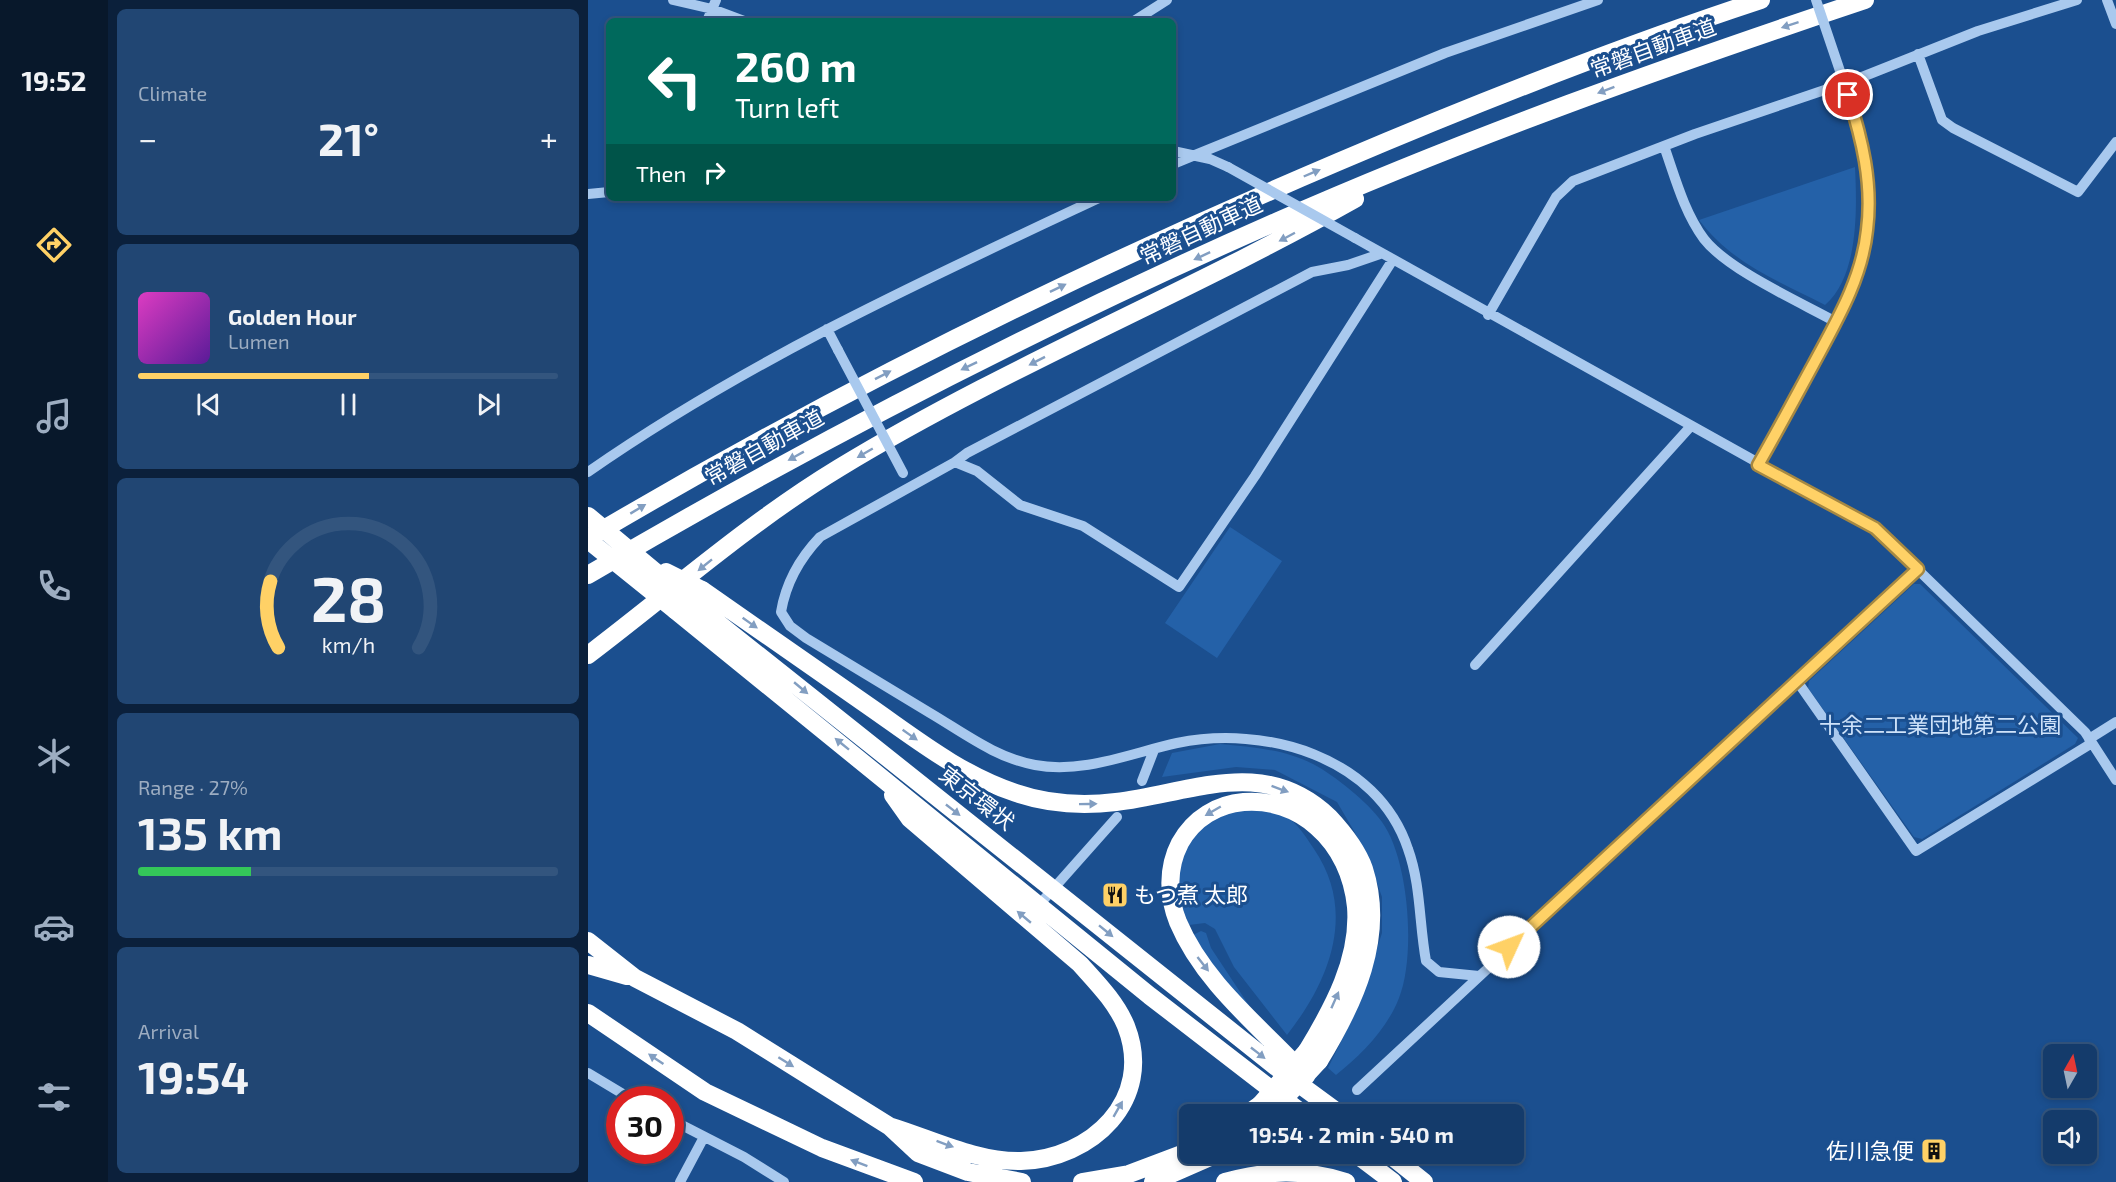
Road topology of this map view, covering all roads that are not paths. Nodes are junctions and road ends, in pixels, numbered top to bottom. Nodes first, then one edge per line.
1 (674, 0) edge
2 (1167, 0) edge
3 (1598, 0) edge
4 (1761, 0) edge
5 (1816, 0) edge
6 (1865, 0) edge
7 (2077, 0) edge
8 (2107, 0) edge
9 (714, 4) edge
10 (708, 18) edge
11 (739, 18) edge
12 (1139, 18) edge
13 (2116, 24) edge
14 (1918, 54) junction
15 (1844, 83) junction
16 (2116, 142) edge
17 (1665, 146) junction
18 (1176, 152) edge
19 (1192, 155) junction
20 (1429, 157) junction
21 (1176, 163) edge
22 (606, 192) edge
23 (588, 194) edge
24 (1093, 201) edge
25 (1380, 254) junction
26 (1392, 261) junction
27 (1488, 315) junction
28 (1836, 322) junction
29 (827, 329) junction
30 (1691, 426) junction
31 (955, 462) junction
32 (1758, 465) junction
33 (588, 472) edge
34 (910, 485) junction
35 (588, 516) edge
36 (588, 539) edge
37 (1918, 569) junction
38 (588, 575) edge
39 (689, 600) junction
40 (588, 656) edge
41 (1475, 665) dead end
42 (1797, 681) junction
43 (2116, 722) edge
44 (2091, 741) junction
45 (1154, 750) junction
46 (876, 772) junction
47 (2116, 780) edge
48 (1142, 781) dead end
49 (1117, 817) dead end
50 (1053, 888) junction
51 (1038, 906) junction
52 (588, 941) edge
53 (588, 965) edge
54 (1479, 976) junction
55 (635, 978) junction
56 (588, 1013) edge
57 (1313, 1056) junction
58 (588, 1073) edge
59 (610, 1086) edge
60 (1357, 1090) dead end
61 (1269, 1104) edge
62 (1290, 1104) edge
63 (1327, 1104) edge
64 (1332, 1104) edge
65 (684, 1126) edge
66 (889, 1126) junction
67 (704, 1137) junction
68 (1179, 1155) edge
69 (1194, 1164) edge
70 (1369, 1164) edge
71 (1402, 1164) edge
72 (680, 1182) edge
73 (784, 1182) edge
74 (914, 1182) edge
75 (1022, 1182) edge
76 (1082, 1182) edge
77 (1153, 1182) edge
78 (1225, 1182) edge
79 (1346, 1182) edge
80 (1393, 1182) edge
81 (1424, 1182) edge

1 - 9 street
2 - 12 street
3 - 19 street
36 -> 4 highway, 常磐自動車道
5 - 15 street, bridge
6 -> 20 highway, 常磐自動車道
7 - 14 street
8 - 13 street
9 - 10 street
9 - 11 street
14 - 15 street
14 - 16 street
15 - 17 street
15 - 28 street
17 - 27 street
17 - 28 street
18 - 19 street
19 - 21 street
19 - 25 street, bridge
20 -> 38 highway, 常磐自動車道
20 -> 40 highway
22 - 23 street
24 - 29 street
25 - 26 street
25 - 31 street
26 - 27 street
26 - 31 street
27 - 30 street
28 - 32 street
29 - 33 street
29 - 34 street, bridge
30 - 32 street
30 - 41 street
31 - 34 street
32 - 37 street
34 - 45 street
35 - 39 highway, 東京環状, bridge
36 - 39 highway, 東京環状, bridge
37 - 42 street
37 - 44 street
46 -> 39 highway, 東京環状
39 -> 50 highway, 東京環状
39 -> 57 highway
42 - 44 street
42 - 54 street
43 - 44 street
44 - 47 street
45 - 48 street
45 - 54 street
46 - 51 highway, 東京環状
66 -> 46 highway
49 - 50 street
50 - 51 street
50 -> 63 highway, 東京環状
51 - 62 highway, 東京環状
52 - 55 highway
53 - 55 highway
54 - 60 street
55 -> 66 highway
74 -> 56 highway
57 - 61 highway, bridge
57 -> 64 highway
58 - 59 street
65 - 67 street
66 - 75 highway
67 - 72 street
67 - 73 street
68 - 76 highway
69 - 77 highway
70 - 80 highway
71 - 81 highway
78 - 79 highway

